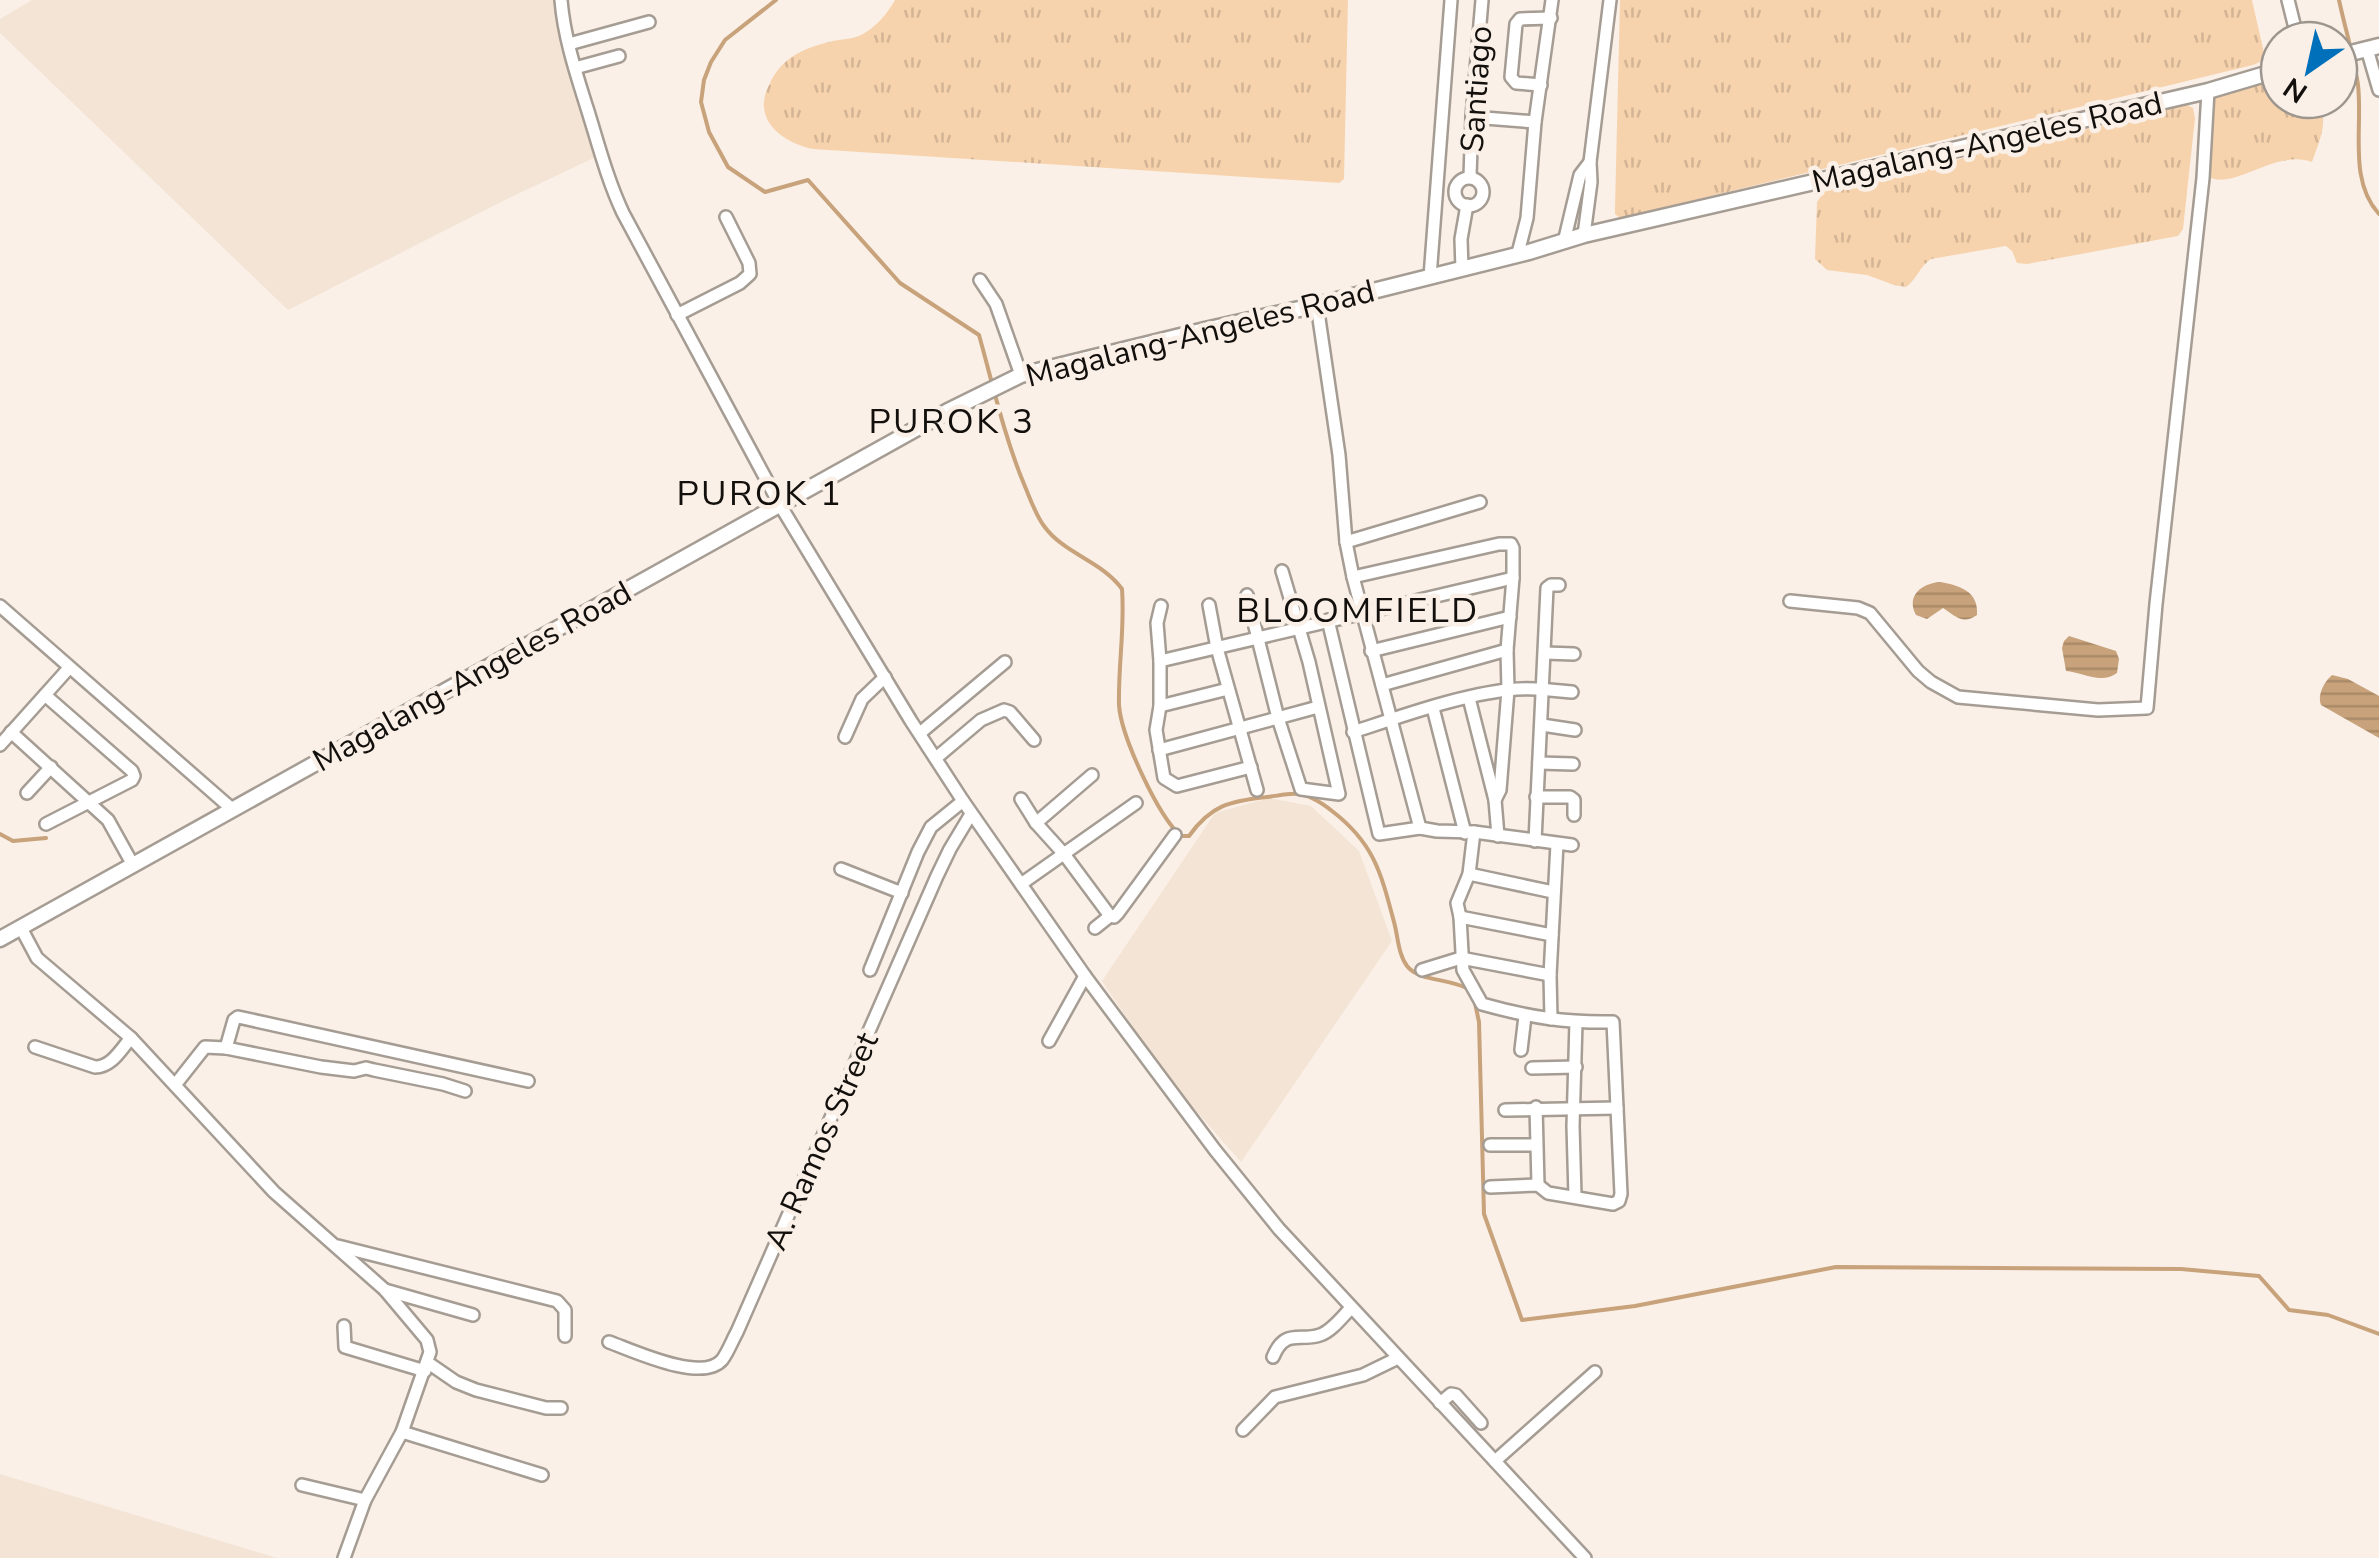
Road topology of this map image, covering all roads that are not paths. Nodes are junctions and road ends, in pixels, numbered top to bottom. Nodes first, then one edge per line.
1 (561, 0) edge
2 (1451, 0) edge
3 (1482, 0) edge
4 (1552, 0) edge
5 (1610, 0) edge
6 (1551, 18) junction
7 (649, 22) dead end
8 (568, 44) junction
9 (2369, 49) edge
10 (620, 56) dead end
11 (575, 68) junction
12 (2259, 76) edge
13 (1541, 85) junction
14 (2379, 90) edge
15 (2208, 91) junction
16 (1472, 117) junction
17 (1535, 122) junction
18 (1590, 162) junction
19 (1470, 178) junction
20 (1467, 206) junction
21 (1572, 211) junction
22 (1586, 212) junction
23 (726, 217) dead end
24 (1584, 235) junction
25 (1564, 242) junction
26 (1518, 253) junction
27 (1462, 268) junction
28 (1430, 277) junction
29 (980, 280) dead end
30 (1317, 305) junction
31 (677, 315) junction
32 (1021, 375) junction
33 (1480, 502) dead end
34 (780, 505) junction
35 (1346, 542) junction
36 (1282, 571) dead end
37 (1352, 578) junction
38 (1513, 578) junction
39 (1559, 584) dead end
40 (1248, 595) dead end
41 (1790, 601) dead end
42 (1209, 604) dead end
43 (0, 606) edge
44 (1160, 606) dead end
45 (1363, 614) junction
46 (1510, 617) junction
47 (1547, 619) junction
48 (1328, 620) junction
49 (1564, 621) dead end
50 (1298, 627) junction
51 (1258, 637) junction
52 (1218, 648) junction
53 (1507, 650) junction
54 (1372, 651) junction
55 (1544, 654) junction
56 (1574, 654) dead end
57 (1160, 661) junction
58 (1005, 662) dead end
59 (69, 668) junction
60 (885, 676) junction
61 (1382, 684) junction
62 (1228, 689) junction
63 (1544, 689) junction
64 (1508, 690) junction
65 (1572, 692) dead end
66 (45, 695) junction
67 (1469, 698) junction
68 (1160, 706) junction
69 (1318, 707) junction
70 (1433, 708) junction
71 (1278, 718) junction
72 (1390, 720) junction
73 (1542, 725) junction
74 (1240, 728) junction
75 (1575, 730) dead end
76 (12, 732) junction
77 (1353, 732) junction
78 (920, 733) junction
79 (845, 736) dead end
80 (1034, 740) dead end
81 (0, 744) edge
82 (1159, 750) junction
83 (936, 758) junction
84 (1538, 764) junction
85 (1573, 764) dead end
86 (51, 766) junction
87 (1251, 768) junction
88 (1092, 776) dead end
89 (1258, 790) dead end
90 (27, 794) dead end
91 (1536, 797) junction
92 (1021, 798) dead end
93 (1495, 800) junction
94 (963, 801) junction
95 (91, 803) junction
96 (1136, 803) dead end
97 (232, 809) junction
98 (971, 814) junction
99 (1574, 815) dead end
100 (1036, 823) junction
101 (46, 824) dead end
102 (1420, 828) junction
103 (1469, 832) junction
104 (1174, 835) dead end
105 (1498, 836) junction
106 (1535, 842) junction
107 (1557, 844) junction
108 (1572, 845) dead end
109 (1064, 854) junction
110 (133, 865) junction
111 (841, 868) dead end
112 (1469, 874) junction
113 (1021, 884) junction
114 (1553, 892) junction
115 (902, 893) junction
116 (1110, 916) junction
117 (1460, 917) junction
118 (21, 928) junction
119 (1095, 928) dead end
120 (1552, 935) junction
121 (0, 939) edge
122 (1461, 958) junction
123 (870, 970) dead end
124 (1422, 970) dead end
125 (1550, 975) junction
126 (1085, 976) junction
127 (1525, 1016) junction
128 (1551, 1019) junction
129 (1576, 1022) junction
130 (131, 1038) junction
131 (1049, 1041) dead end
132 (35, 1047) dead end
133 (226, 1048) junction
134 (1521, 1050) dead end
135 (1576, 1067) junction
136 (1532, 1068) dead end
137 (528, 1081) dead end
138 (175, 1085) junction
139 (465, 1091) dead end
140 (1536, 1108) junction
141 (1574, 1108) junction
142 (1617, 1108) junction
143 (1505, 1110) dead end
144 (1490, 1145) dead end
145 (1536, 1145) junction
146 (1538, 1185) junction
147 (1490, 1186) dead end
148 (1575, 1196) junction
149 (334, 1245) junction
150 (386, 1290) junction
151 (1351, 1308) junction
152 (472, 1314) dead end
153 (344, 1326) dead end
154 (565, 1336) dead end
155 (609, 1342) dead end
156 (1274, 1357) dead end
157 (1398, 1358) junction
158 (426, 1366) junction
159 (1595, 1372) dead end
160 (1440, 1403) junction
161 (562, 1408) dead end
162 (1482, 1423) dead end
163 (1243, 1430) dead end
164 (402, 1432) junction
165 (1494, 1461) junction
166 (542, 1475) dead end
167 (302, 1485) dead end
168 (365, 1500) junction
169 (344, 1558) edge
170 (1585, 1558) edge

1 - 8 street
2 - 28 street
3 - 16 street, Santiago
4 - 6 street
5 - 18 street
6 - 13 street
6 - 13 street
7 - 8 street
8 - 11 street
9 - 14 street
10 - 11 street
11 - 31 street
12 - 15 main road, Magalang-Angeles Road
13 - 17 street
15 - 24 main road, Magalang-Angeles Road
15 - 41 street
16 - 17 street
16 - 19 street, Santiago
17 - 26 street
18 - 21 street
18 - 22 street
19 - 20 street, Santiago
19 - 20 street, Santiago
20 - 27 street, Santiago
21 - 22 street
21 - 25 street
22 - 24 street
23 - 31 street
24 - 25 main road, Magalang-Angeles Road
25 - 26 main road, Magalang-Angeles Road
26 - 27 main road, Magalang-Angeles Road
27 - 28 main road, Magalang-Angeles Road
28 - 30 main road, Magalang-Angeles Road
29 - 32 street
30 - 32 main road, Magalang-Angeles Road
30 - 35 street
31 - 34 street
32 - 34 main road, Magalang-Angeles Road
33 - 35 street
34 - 60 street
34 - 97 main road, Magalang-Angeles Road
35 - 37 street
36 - 50 street
37 - 38 street
37 - 45 street
38 - 45 street
38 - 46 street
39 - 47 street
40 - 51 street
42 - 52 street
43 - 59 street
44 - 57 street
45 - 48 street
45 - 54 street
46 - 53 street
46 - 54 street
47 - 49 street
47 - 55 street
48 - 50 street
48 - 77 street
50 - 51 street
50 - 69 street
51 - 52 street
51 - 71 street
52 - 57 street
52 - 62 street
53 - 61 street
53 - 64 street
54 - 61 street
55 - 56 street
55 - 63 street
57 - 68 street
58 - 78 street
59 - 66 street
59 - 97 street
60 - 78 street
60 - 79 street
61 - 72 street
62 - 68 street
62 - 74 street
63 - 64 street
63 - 65 street
63 - 73 street
64 - 67 street
64 - 93 street
66 - 76 street
66 - 95 street
67 - 70 street
67 - 93 street
68 - 82 street
69 - 71 street
69 - 71 street
70 - 72 street
70 - 103 street
71 - 74 street
72 - 77 street
72 - 102 street
73 - 75 street
73 - 84 street
74 - 82 street
74 - 87 street
76 - 81 street
76 - 86 street
77 - 102 street
78 - 83 street
80 - 83 street
82 - 87 street
83 - 94 street
84 - 85 street
84 - 91 street
86 - 90 street
86 - 95 street
87 - 89 street
88 - 100 street
91 - 99 street
91 - 106 street
92 - 100 street
93 - 105 street
94 - 98 street
94 - 115 street
95 - 101 street
95 - 110 street
96 - 109 street
97 - 110 main road, Magalang-Angeles Road
98 - 113 street
98 - 155 street, A. Ramos Street
100 - 109 street
102 - 103 street
103 - 105 street
103 - 112 street
104 - 116 street
105 - 106 street
106 - 107 street
107 - 108 street
107 - 114 street
109 - 113 street
109 - 116 street
110 - 118 main road, Magalang-Angeles Road
111 - 115 street
112 - 114 street
112 - 117 street
113 - 126 street
114 - 120 street
115 - 123 street
116 - 119 street
117 - 120 street
117 - 122 street
118 - 121 main road, Magalang-Angeles Road
118 - 130 street
120 - 125 street
122 - 124 street
122 - 125 street
122 - 127 street
125 - 128 street
126 - 131 street
126 - 151 street
127 - 128 street
127 - 134 street
128 - 129 street
129 - 135 street
129 - 142 street
130 - 132 street
130 - 138 street
133 - 137 street
133 - 138 street
133 - 139 street
135 - 136 street
135 - 141 street
138 - 149 street
140 - 141 street
140 - 143 street
140 - 145 street
141 - 142 street
141 - 148 street
142 - 148 street
144 - 145 street
145 - 146 street
146 - 147 street
146 - 148 street
149 - 150 street
149 - 154 street
150 - 152 street
150 - 158 street
151 - 156 street
151 - 157 street
153 - 158 street
157 - 160 street
157 - 163 street
158 - 161 street
158 - 164 street
159 - 165 street
160 - 162 street
160 - 165 street
164 - 166 street
164 - 168 street
165 - 170 street
167 - 168 street
168 - 169 street

